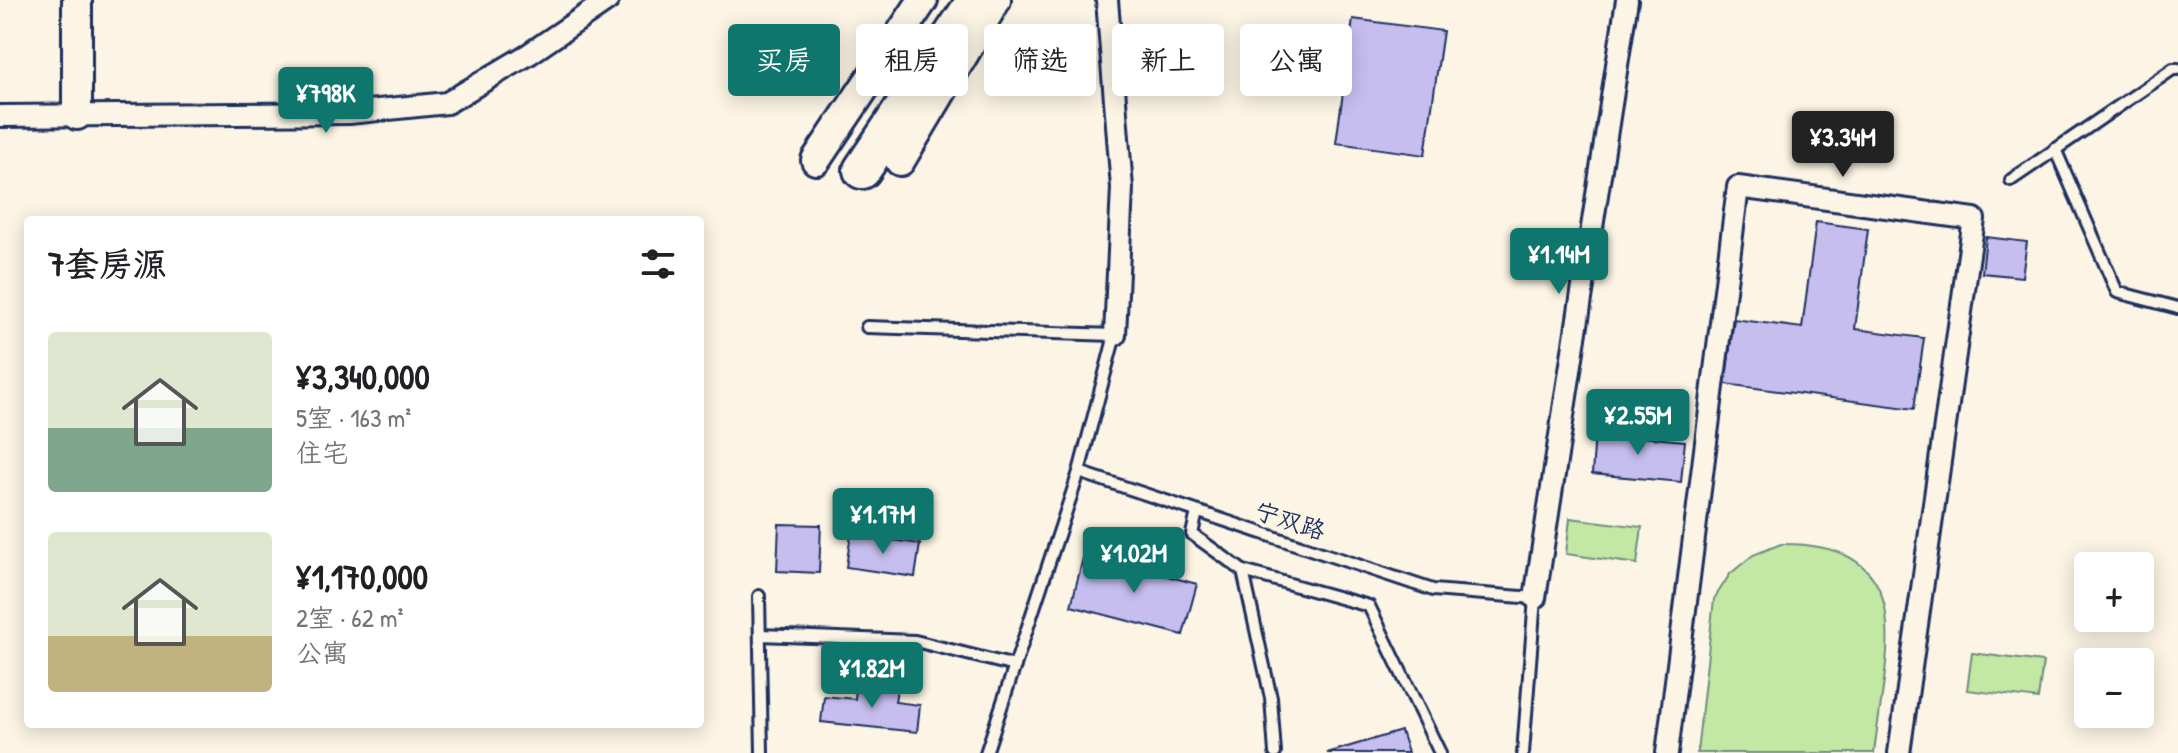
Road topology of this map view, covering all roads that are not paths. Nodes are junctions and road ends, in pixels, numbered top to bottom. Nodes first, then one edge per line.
1 (77, 0) edge
2 (608, 0) edge
3 (923, 0) edge
4 (954, 0) edge
5 (976, 0) edge
6 (996, 0) edge
7 (1107, 0) edge
8 (1627, 0) edge
9 (2178, 69) edge
10 (77, 115) junction
11 (0, 116) edge
12 (2055, 149) junction
13 (900, 161) dead end
14 (841, 163) junction
15 (2011, 180) dead end
16 (2178, 308) edge
17 (867, 327) dead end
18 (1115, 335) junction
19 (1079, 472) junction
20 (1197, 512) junction
21 (1243, 571) junction
22 (759, 596) dead end
23 (1535, 598) junction
24 (760, 635) junction
25 (1015, 666) junction
26 (762, 753) edge
27 (986, 753) edge
28 (1275, 753) edge
29 (1440, 753) edge
30 (1523, 753) edge
31 (1667, 753) edge
32 (1899, 753) edge

1 - 10 street
2 - 10 street
3 - 14 street
4 - 14 highway
5 - 14 highway
6 - 13 street
7 - 18 street
8 - 23 street
9 - 12 lane
10 - 11 street
12 - 15 lane
12 - 16 lane
17 - 18 lane
18 - 19 lane
19 - 20 lane, 宁双路
19 - 25 lane
20 - 21 lane
20 - 23 lane, 宁双路
21 - 28 lane
21 - 29 lane
22 - 24 lane
23 - 30 lane
24 - 25 lane
24 - 26 lane
25 - 27 lane
31 - 32 street

